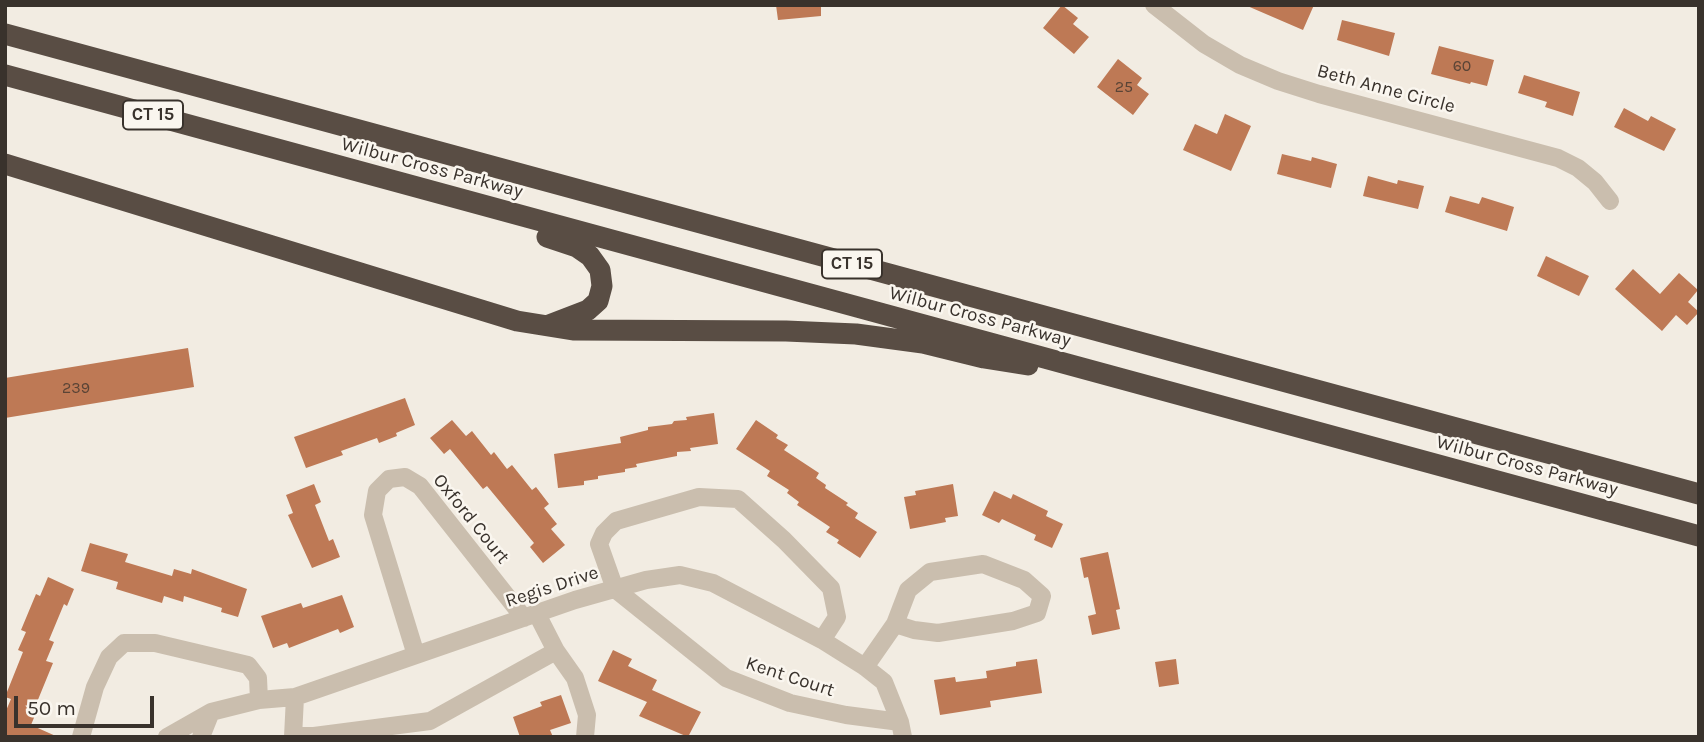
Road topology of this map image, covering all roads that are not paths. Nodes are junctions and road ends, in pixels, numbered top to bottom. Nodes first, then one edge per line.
1 (1154, 5) edge
2 (5, 34) edge
3 (5, 75) edge
4 (5, 164) edge
5 (1610, 201) dead end
6 (493, 208) junction
7 (549, 325) junction
8 (1072, 366) junction
9 (1699, 494) edge
10 (1699, 536) edge
11 (615, 589) junction
12 (531, 616) junction
13 (895, 624) junction
14 (822, 640) junction
15 (556, 651) junction
16 (416, 655) junction
17 (865, 667) junction
18 (295, 697) junction
19 (259, 700) junction
20 (211, 712) junction
21 (901, 729) edge
22 (293, 736) edge
23 (81, 737) edge
24 (167, 737) edge
25 (201, 737) edge
26 (585, 737) edge

1 - 5 street, Beth Anne Circle
2 - 9 highway, Wilbur Cross Parkway / CT 15
3 - 6 highway, Wilbur Cross Parkway / CT 15
4 - 7 highway
6 - 7 highway
6 - 8 highway, Wilbur Cross Parkway / CT 15
7 - 8 highway
8 - 10 highway, Wilbur Cross Parkway / CT 15
11 - 12 street, Regis Drive
11 - 14 street, Regis Drive
11 - 14 street
11 - 21 street, Kent Court
12 - 15 street, Oxford Court
12 - 16 street, Regis Drive
12 - 16 street, Oxford Court
13 - 13 street
13 - 17 street
14 - 17 street, Regis Drive
15 - 22 street
15 - 26 street, Oxford Court
16 - 18 street, Regis Drive
17 - 21 street, Regis Drive
18 - 19 street, Regis Drive
18 - 22 street
19 - 20 street, Regis Drive
19 - 23 street
20 - 24 street, Regis Drive
20 - 25 street

